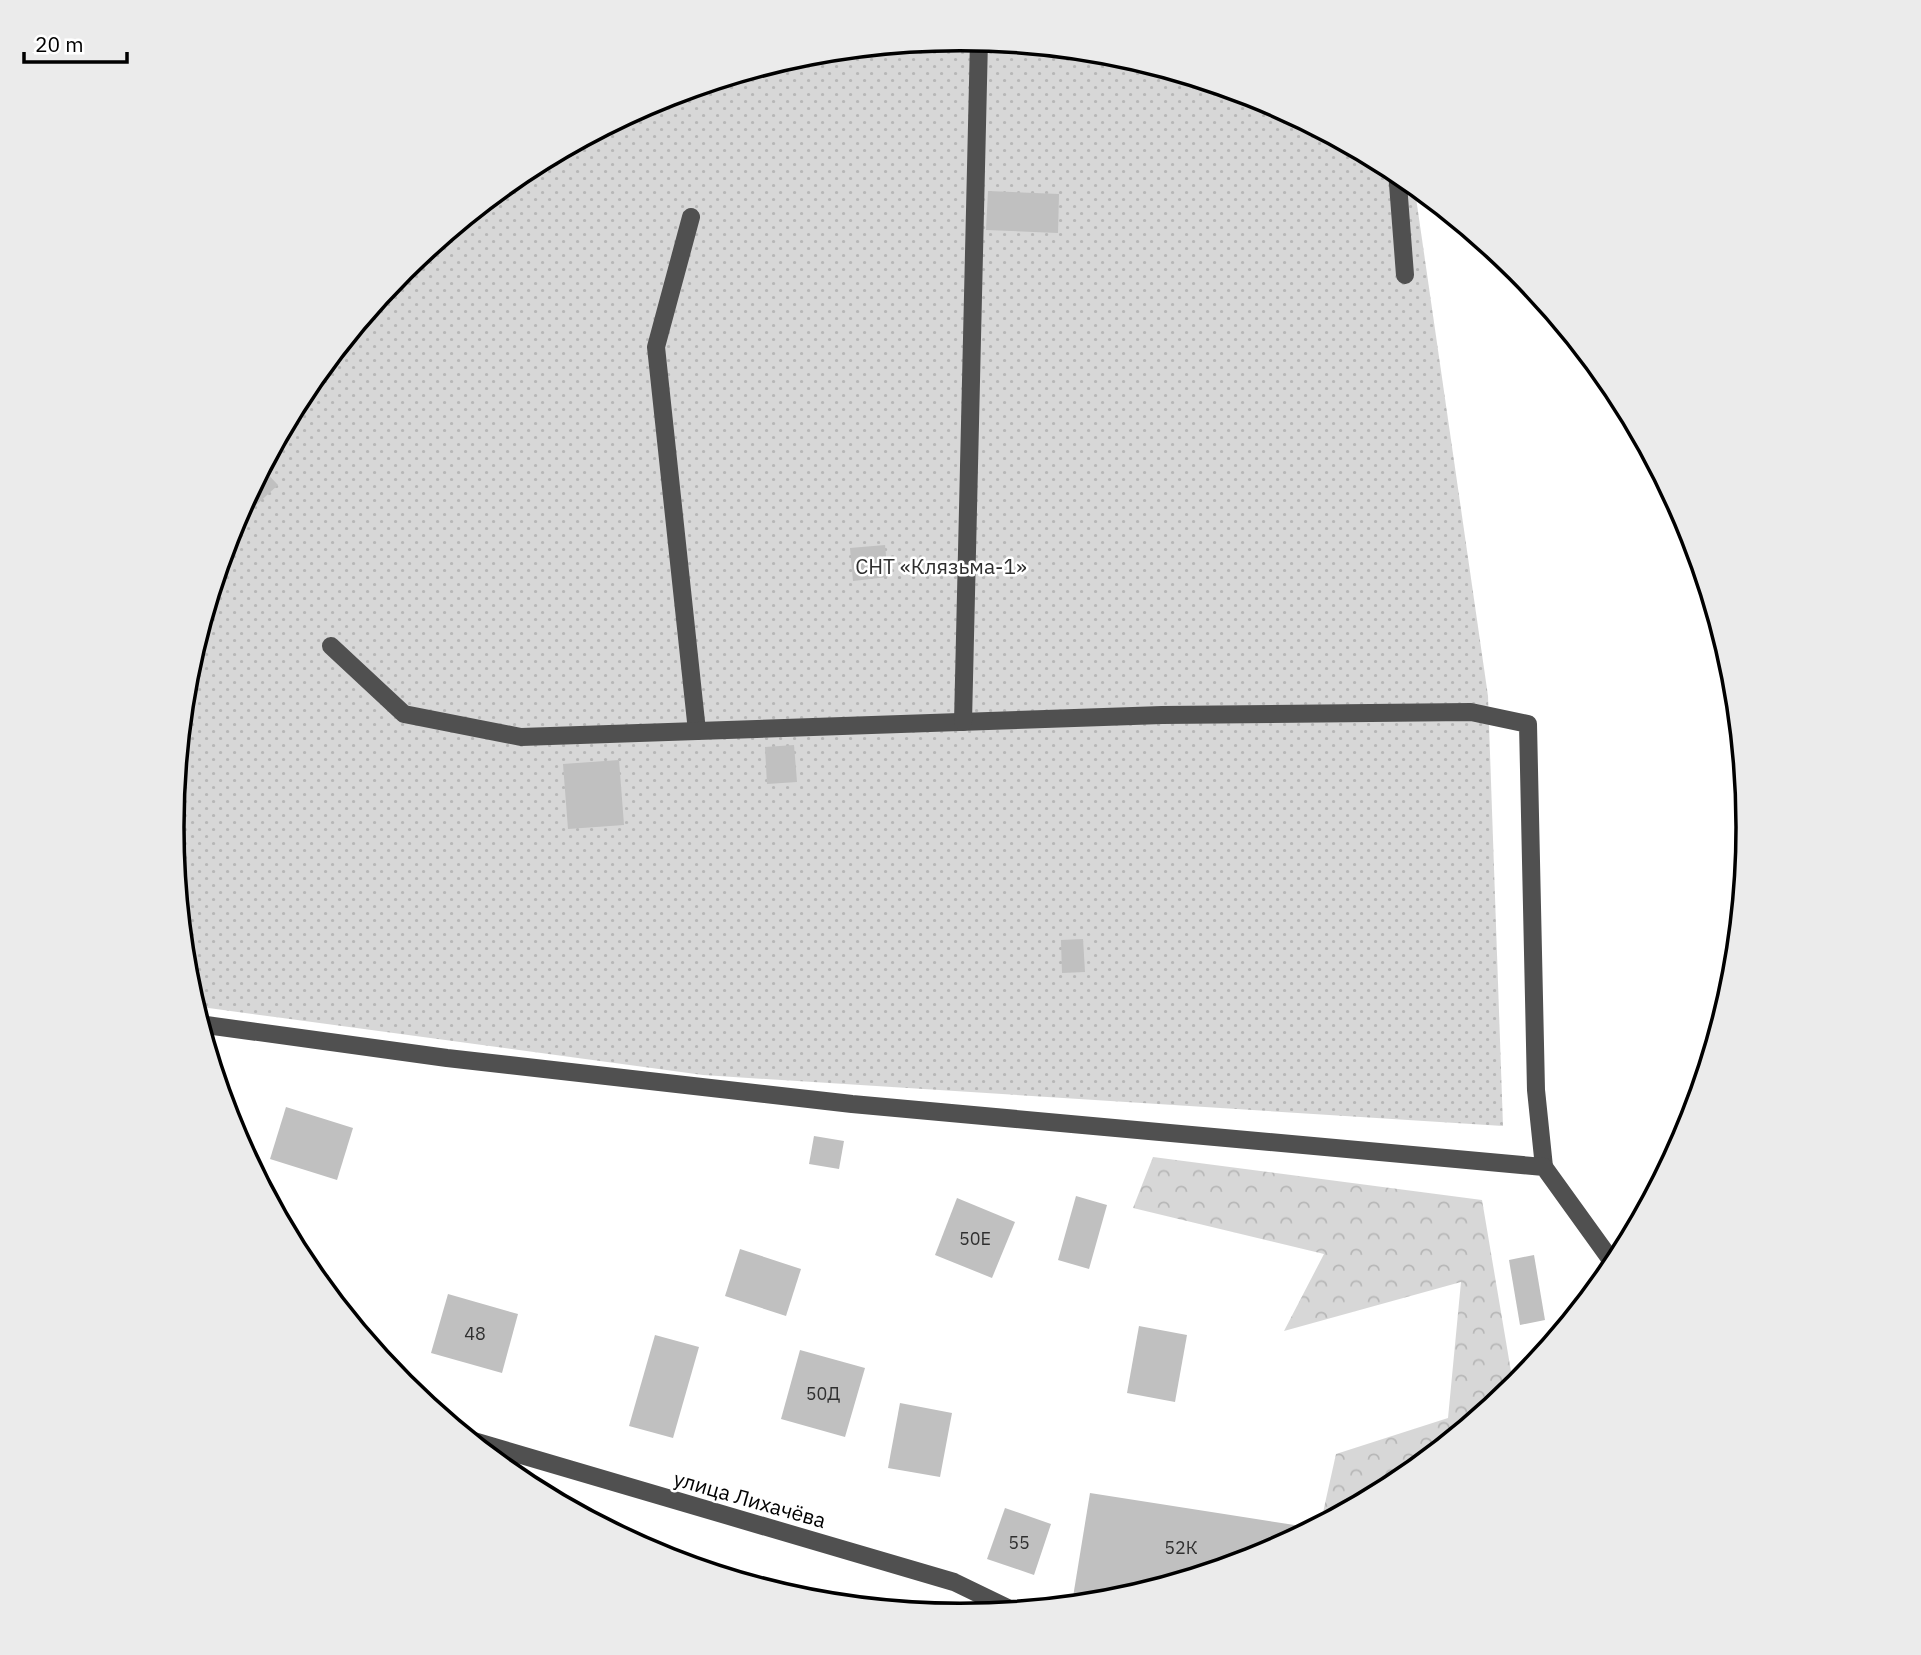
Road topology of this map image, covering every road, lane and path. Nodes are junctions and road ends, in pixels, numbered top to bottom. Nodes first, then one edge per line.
1 (979, 51) edge
2 (1398, 186) edge
3 (691, 218) dead end
4 (1405, 275) dead end
5 (331, 646) dead end
6 (963, 722) junction
7 (697, 731) junction
8 (209, 1025) edge
9 (1544, 1167) junction
10 (1608, 1256) edge
11 (491, 1446) edge
12 (998, 1603) edge

1 - 6 street
2 - 4 street
3 - 7 street
5 - 7 street
6 - 7 street
6 - 9 street
8 - 9 street
9 - 10 street
11 - 12 street, улица Лихачёва

